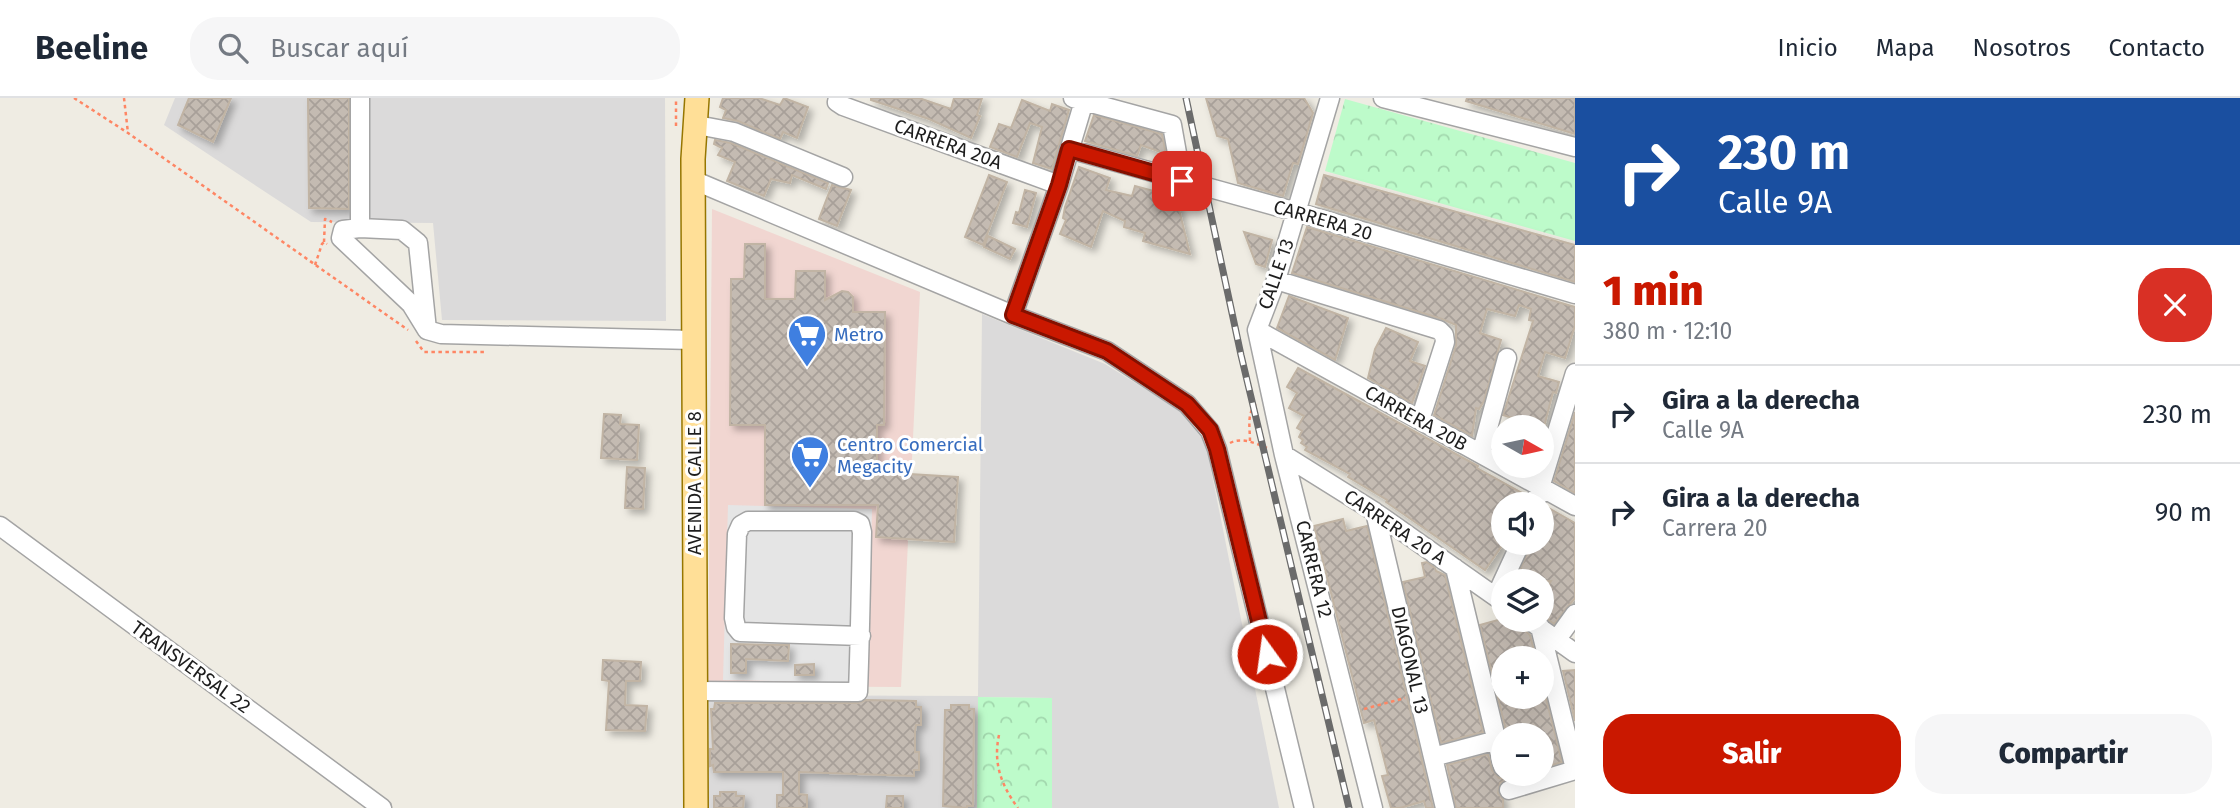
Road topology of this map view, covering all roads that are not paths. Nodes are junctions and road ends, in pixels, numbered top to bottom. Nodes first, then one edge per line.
1 (360, 98) edge
2 (685, 98) edge
3 (697, 98) edge
4 (1330, 98) edge
5 (1383, 98) edge
6 (837, 100) edge
7 (1078, 100) edge
8 (1440, 105) edge
9 (697, 125) junction
10 (1575, 146) edge
11 (1069, 149) junction
12 (693, 169) junction
13 (843, 177) dead end
14 (1182, 181) junction
15 (1059, 185) junction
16 (1297, 212) junction
17 (360, 228) junction
18 (1276, 280) junction
19 (1575, 294) edge
20 (1013, 315) junction
21 (427, 330) junction
22 (1258, 330) junction
23 (693, 340) junction
24 (1507, 358) dead end
25 (1575, 375) edge
26 (1420, 419) junction
27 (1481, 454) junction
28 (1284, 455) junction
29 (1534, 492) edge
30 (1539, 492) edge
31 (1554, 500) edge
32 (1575, 506) edge
33 (1375, 512) junction
34 (0, 527) edge
35 (1455, 568) junction
36 (1491, 593) edge
37 (1575, 614) edge
38 (1537, 632) edge
39 (1547, 632) edge
40 (861, 636) junction
41 (1557, 639) junction
42 (1575, 653) edge
43 (695, 691) junction
44 (1493, 723) edge
45 (1491, 742) edge
46 (1433, 757) junction
47 (1575, 770) edge
48 (1554, 774) edge
49 (1508, 786) edge
50 (382, 808) edge
51 (696, 808) edge
52 (1304, 808) edge
53 (1373, 808) edge
54 (1445, 808) edge
55 (1513, 808) edge

1 - 17 street
2 - 12 main road, AVENIDA CALLE 8
3 - 9 main road, AVENIDA CALLE 8
4 - 16 street, CALLE 13
5 - 8 street
6 - 15 street, CARRERA 20A
7 - 11 street
7 - 14 street
8 - 10 street
9 - 12 main road, AVENIDA CALLE 8
9 - 13 street
11 - 14 street, CARRERA 20
11 - 15 street
12 - 20 street
12 - 23 main road, AVENIDA CALLE 8
14 - 16 street, CARRERA 20
15 - 20 street
16 - 18 street, CALLE 13
16 - 19 street, CARRERA 20
17 - 21 street
17 - 21 street
18 - 22 street, CALLE 13
18 - 26 street
20 - 52 street
21 - 23 street
22 - 26 street, CARRERA 20B
22 - 28 street, CARRERA 12
23 - 43 main road, AVENIDA CALLE 8
24 - 27 street
25 - 30 street
26 - 27 street, CARRERA 20B
27 - 29 street, CARRERA 20B
28 - 33 street, CARRERA 20 A
28 - 53 street, CARRERA 12
31 - 32 street, CARRERA 20B
33 - 35 street, CARRERA 20 A
33 - 46 street, DIAGONAL 13
34 - 50 street, TRANSVERSAL 22
35 - 36 street, CARRERA 20 A
35 - 44 street
37 - 41 street
38 - 47 street
39 - 41 street
40 - 40 street
40 - 43 street
41 - 42 street
43 - 51 main road, AVENIDA CALLE 8
45 - 46 street
46 - 54 street, DIAGONAL 13
47 - 48 street
49 - 55 street

